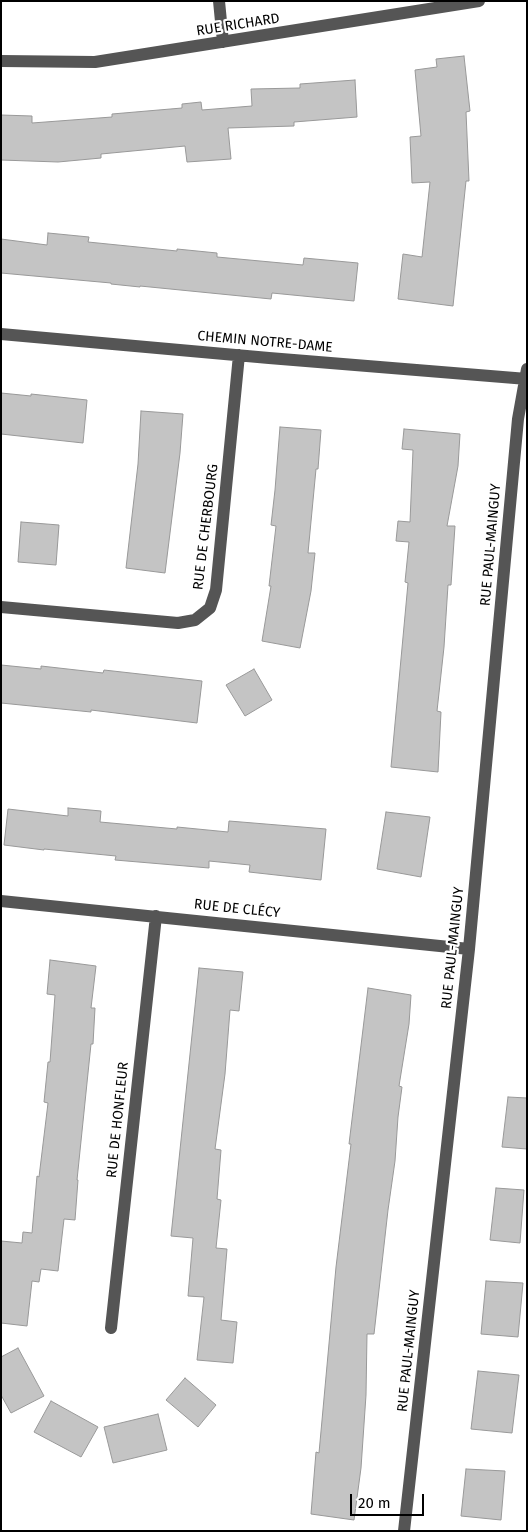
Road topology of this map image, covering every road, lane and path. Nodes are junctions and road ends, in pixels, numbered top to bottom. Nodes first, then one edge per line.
1 (219, 1) edge
2 (479, 1) edge
3 (223, 42) junction
4 (1, 61) edge
5 (1, 334) edge
6 (239, 356) junction
7 (526, 376) edge
8 (1, 607) edge
9 (1, 900) edge
10 (156, 916) junction
11 (469, 949) junction
12 (111, 1328) dead end
13 (404, 1531) edge

1 - 3 street
2 - 3 street, RUE RICHARD
3 - 4 street, RUE RICHARD
5 - 6 street, CHEMIN NOTRE-DAME
6 - 7 street, CHEMIN NOTRE-DAME
6 - 8 street, RUE DE CHERBOURG
7 - 11 street, RUE PAUL-MAINGUY
9 - 10 street, RUE DE CLÉCY
10 - 11 street, RUE DE CLÉCY
10 - 12 street, RUE DE HONFLEUR
11 - 13 street, RUE PAUL-MAINGUY

